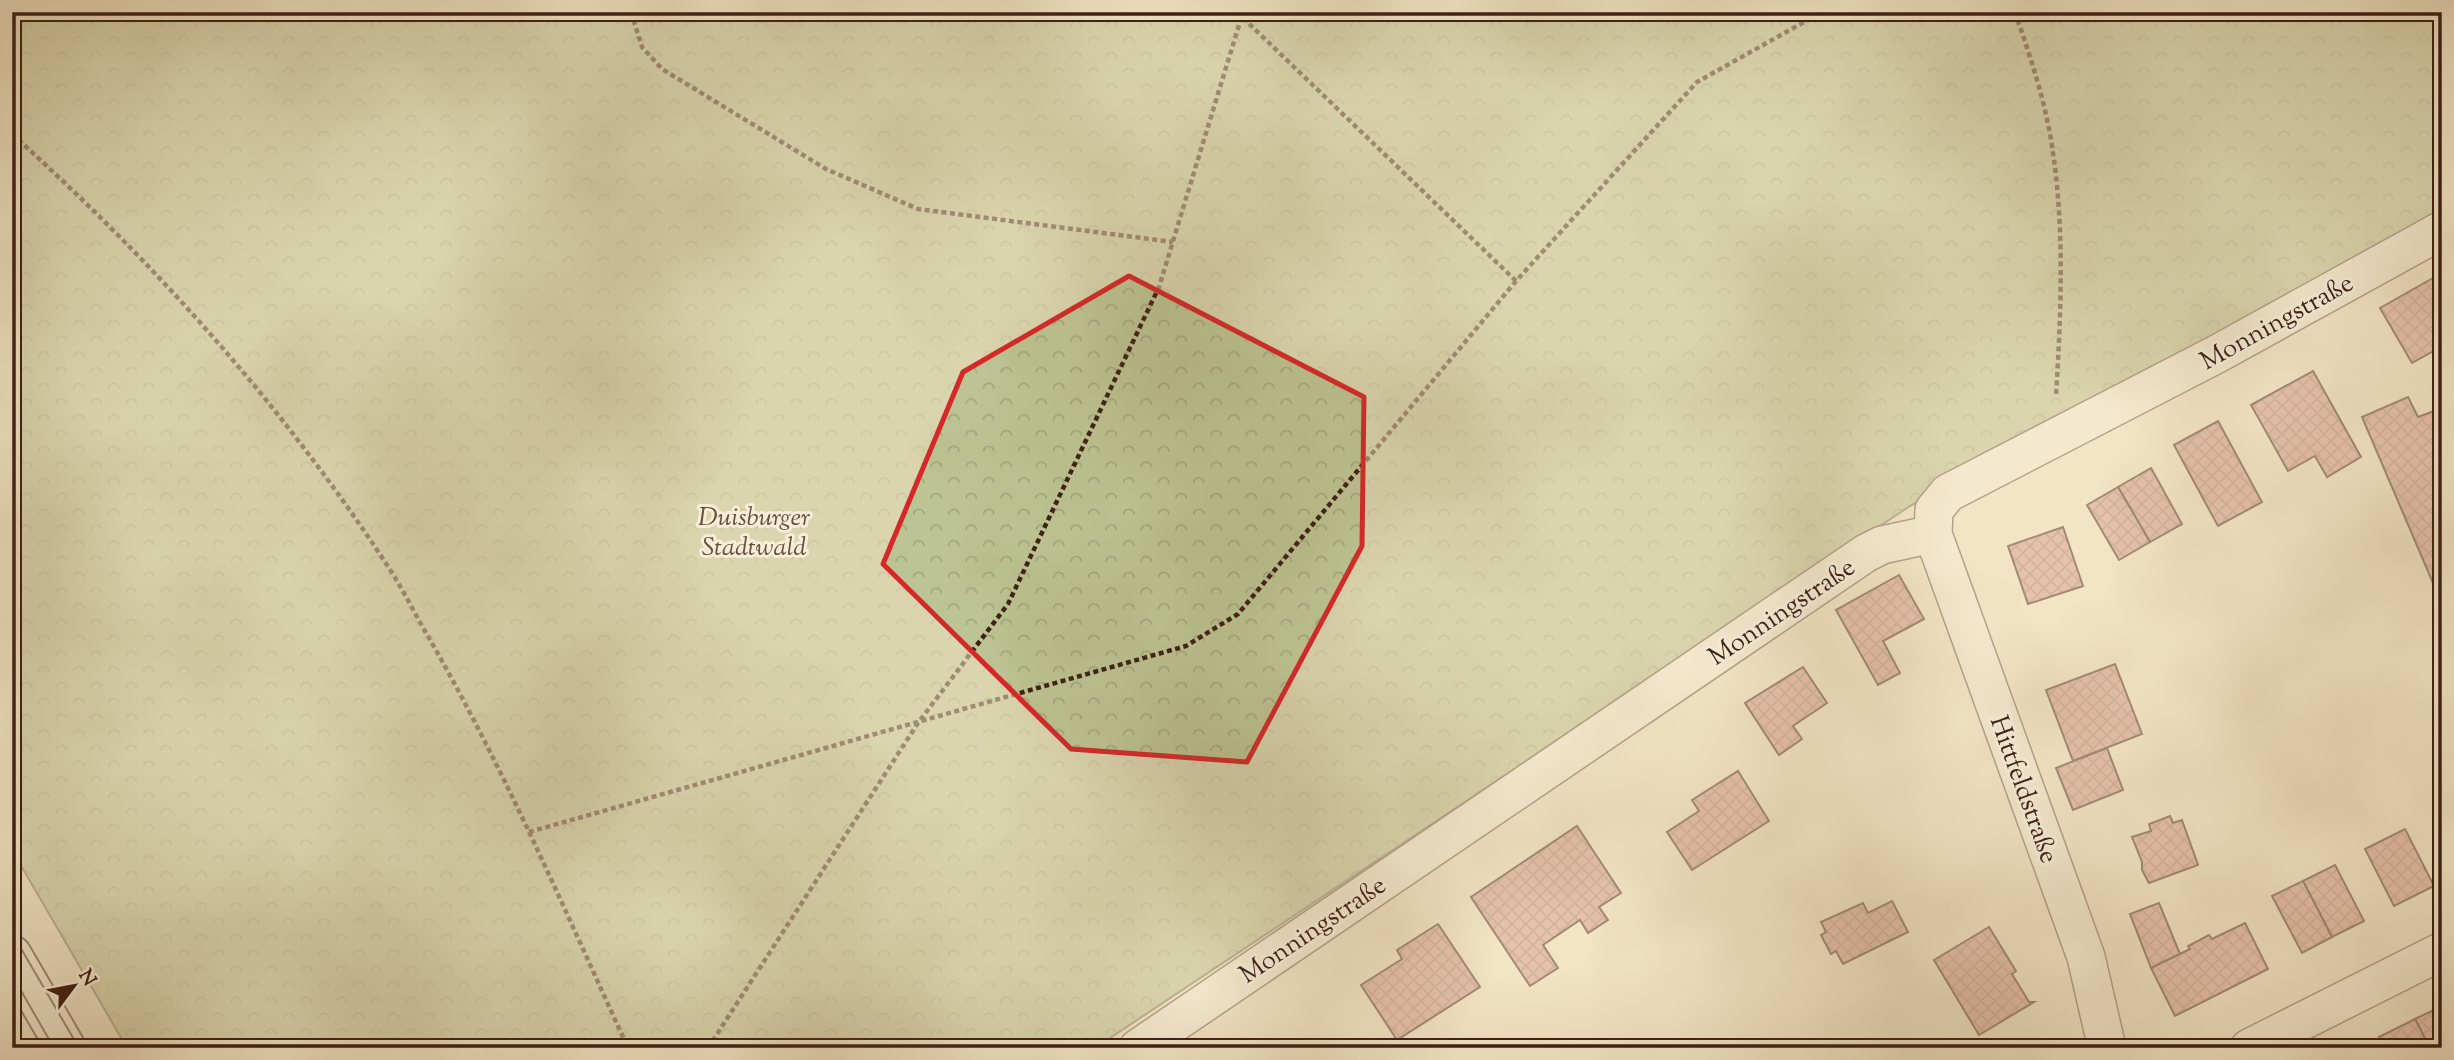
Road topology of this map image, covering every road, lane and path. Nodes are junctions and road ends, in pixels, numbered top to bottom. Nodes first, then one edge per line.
1 (631, 12) edge
2 (1822, 12) edge
3 (2015, 12) edge
4 (1241, 14) edge
5 (12, 134) edge
6 (2442, 230) edge
7 (1173, 242) junction
8 (1516, 281) junction
9 (2073, 428) junction
10 (1933, 534) junction
11 (918, 723) junction
12 (529, 832) junction
13 (2442, 951) edge
14 (12, 955) edge
15 (66, 1048) edge
16 (628, 1048) edge
17 (708, 1048) edge
18 (1138, 1048) edge
19 (2107, 1048) edge
20 (2249, 1048) edge

1 - 7 path
2 - 8 path
3 - 9 path
4 - 7 path
4 - 8 path
5 - 12 path
6 - 9 street, Monningstraße
7 - 11 path
8 - 11 path
9 - 10 street, Monningstraße
10 - 18 street, Monningstraße
10 - 19 street, Hittfeldstraße
11 - 12 path
11 - 17 path
12 - 16 path
13 - 20 street
14 - 15 main road

